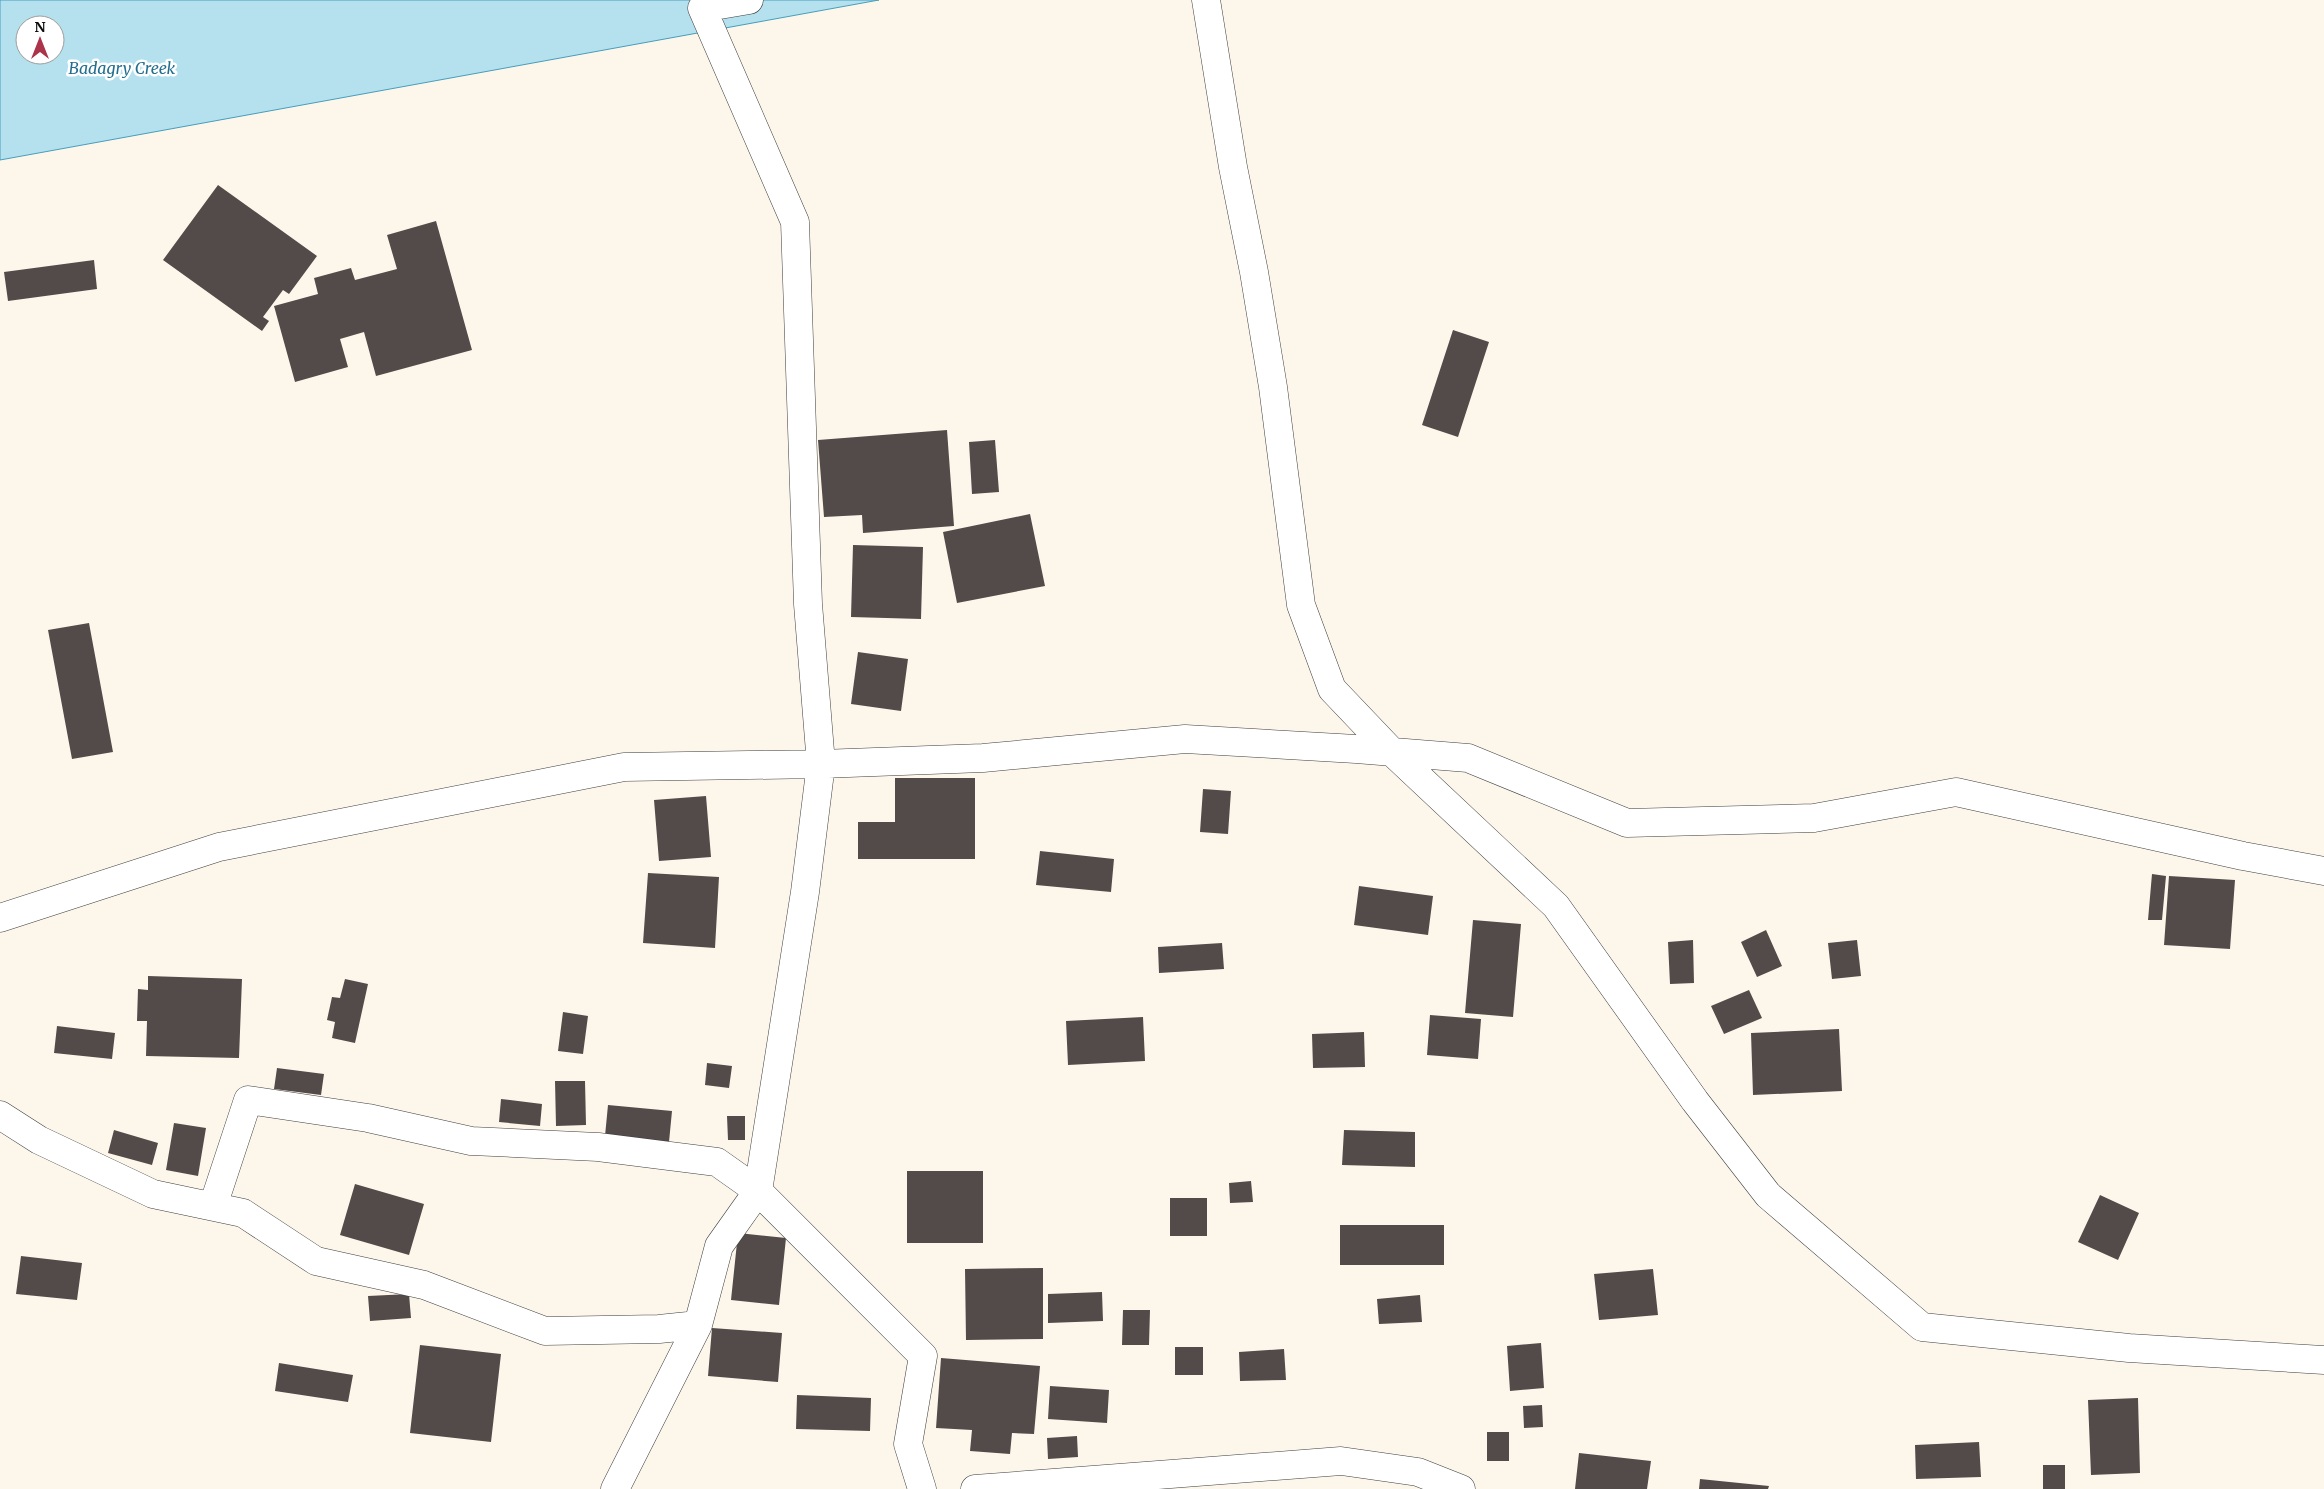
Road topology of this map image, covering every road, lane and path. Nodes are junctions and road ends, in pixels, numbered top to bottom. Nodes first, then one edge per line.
1 (749, 0) edge
2 (1206, 0) edge
3 (1392, 752) junction
4 (822, 764) junction
5 (2324, 871) edge
6 (0, 918) edge
7 (0, 1115) edge
8 (758, 1191) junction
9 (213, 1206) junction
10 (698, 1325) junction
11 (2324, 1360) edge
12 (616, 1489) edge
13 (922, 1489) edge
14 (974, 1489) edge
15 (1461, 1489) edge

1 - 4 street
2 - 3 street
3 - 4 street
3 - 5 street
3 - 11 street
4 - 6 street
4 - 8 street
7 - 9 street
8 - 9 street
8 - 10 street
8 - 13 street
9 - 10 street
10 - 12 street
14 - 15 street

